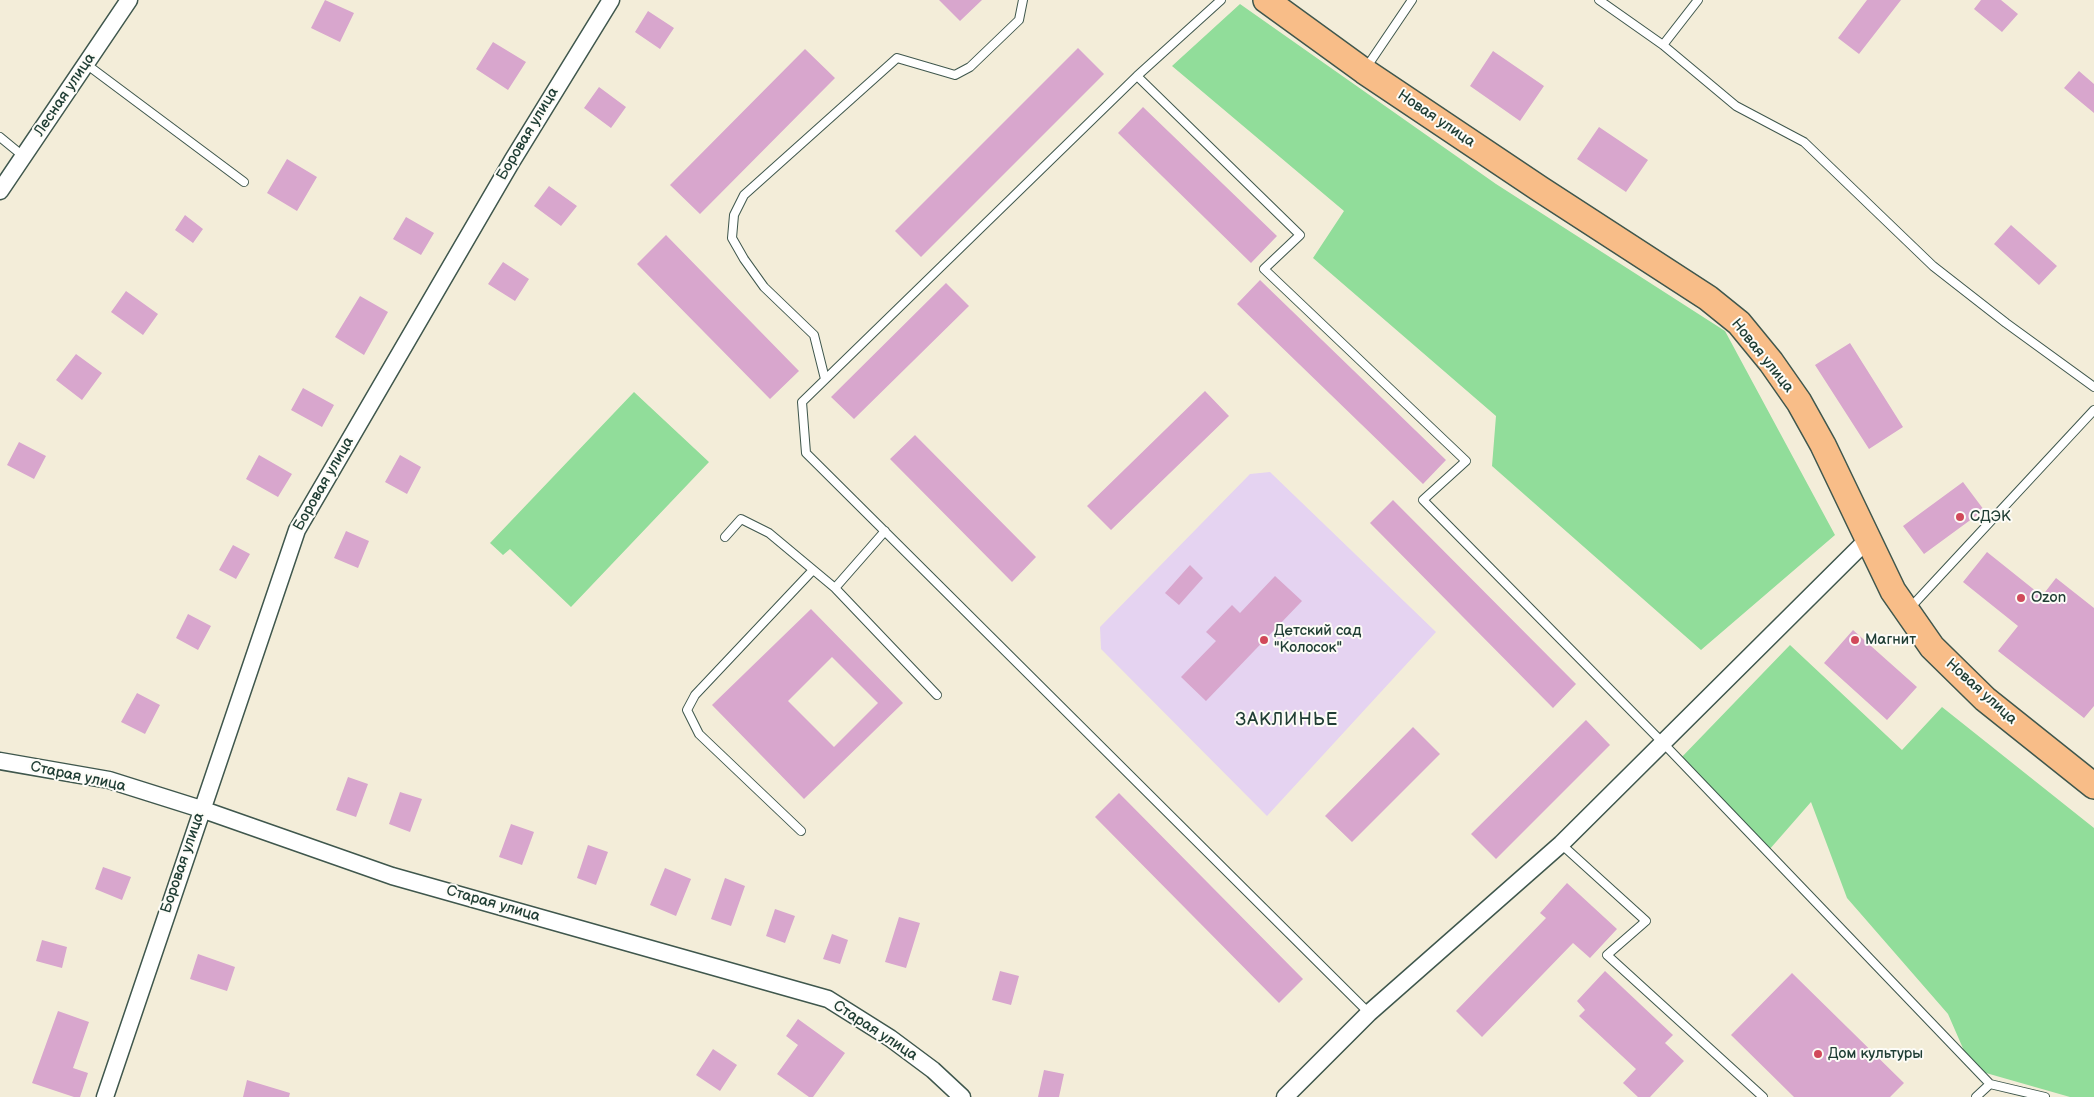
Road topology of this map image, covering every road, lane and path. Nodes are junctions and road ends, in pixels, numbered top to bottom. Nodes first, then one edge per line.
1 (129, 0) edge
2 (611, 0) edge
3 (1023, 0) edge
4 (1221, 0) edge
5 (1266, 0) edge
6 (1412, 0) edge
7 (1599, 0) edge
8 (1698, 0) edge
9 (1663, 45) junction
10 (86, 64) junction
11 (1364, 72) junction
12 (1137, 76) junction
13 (0, 137) edge
14 (24, 156) junction
15 (244, 182) dead end
16 (0, 191) edge
17 (825, 379) junction
18 (2094, 387) edge
19 (2094, 410) edge
20 (884, 531) junction
21 (725, 537) dead end
22 (1867, 540) junction
23 (812, 570) junction
24 (835, 588) junction
25 (1906, 612) junction
26 (937, 695) dead end
27 (1663, 743) junction
28 (0, 761) edge
29 (2094, 786) edge
30 (201, 809) junction
31 (801, 832) dead end
32 (1562, 844) junction
33 (1369, 1013) junction
34 (1990, 1084) junction
35 (105, 1097) edge
36 (962, 1097) edge
37 (1285, 1097) edge
38 (1762, 1097) edge
39 (1976, 1097) edge
40 (2045, 1097) edge

1 - 10 street, Лесная улица
2 - 30 street, Боровая улица
3 - 17 lane
4 - 12 lane
5 - 11 main road, Новая улица
6 - 11 lane
7 - 9 lane
8 - 9 lane
9 - 18 lane
10 - 14 street, Лесная улица
10 - 15 lane
11 - 22 main road, Новая улица
12 - 17 lane
12 - 27 lane
13 - 14 lane
14 - 16 street, Лесная улица
17 - 20 lane
19 - 25 lane
20 - 24 lane
20 - 33 lane
21 - 23 lane
22 - 25 main road, Новая улица
22 - 27 street
23 - 24 lane
23 - 31 lane
24 - 26 lane
25 - 29 main road, Новая улица
27 - 32 street
27 - 34 lane
28 - 30 street, Старая улица
30 - 35 street, Боровая улица
30 - 36 street, Старая улица
32 - 33 street
32 - 38 lane
33 - 37 street
34 - 39 lane
34 - 40 lane

